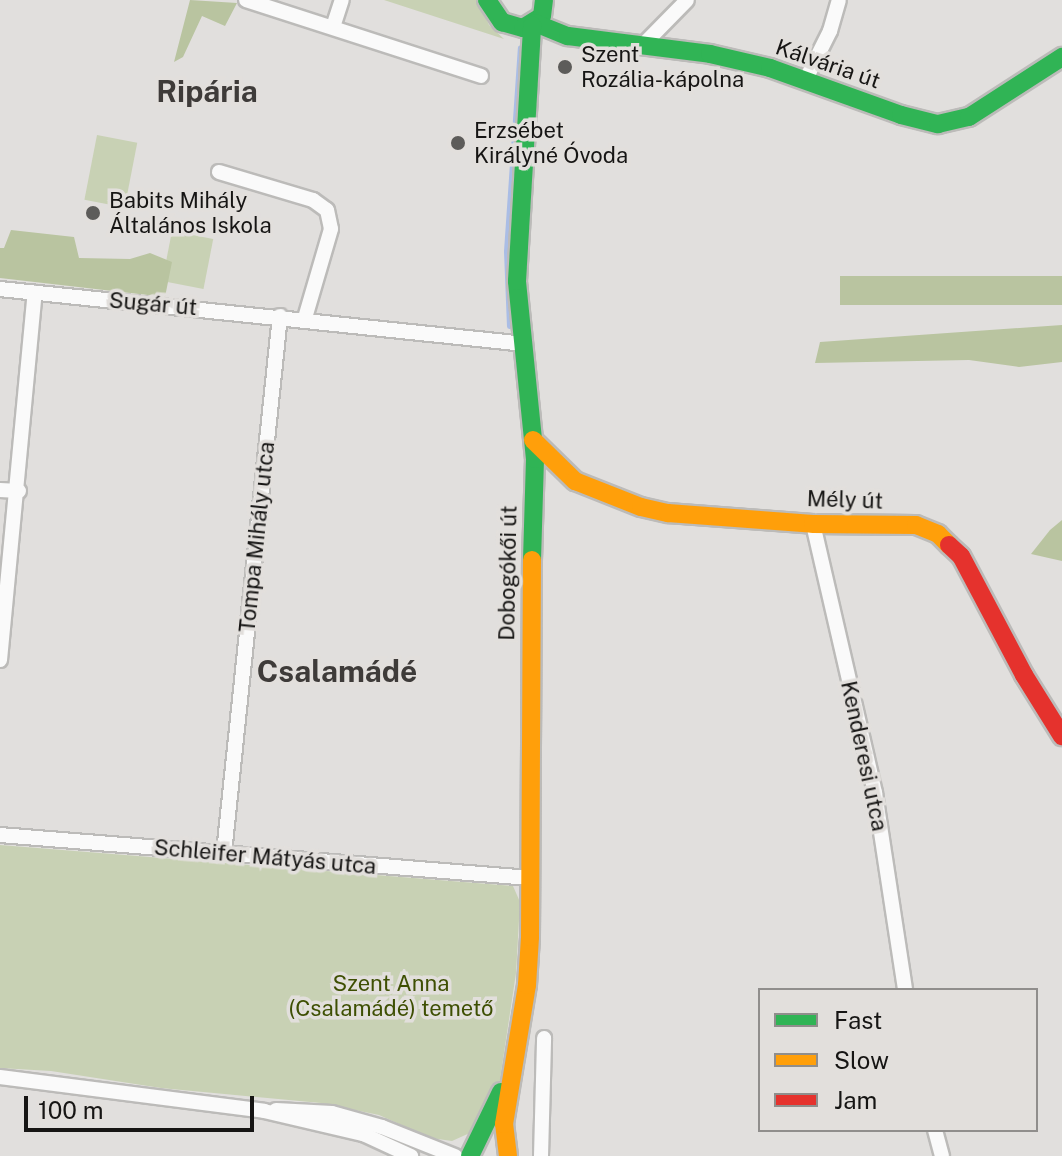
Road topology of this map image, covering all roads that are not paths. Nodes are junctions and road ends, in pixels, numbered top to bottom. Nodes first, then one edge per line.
1 (246, 0) edge
2 (342, 0) edge
3 (487, 0) edge
4 (687, 0) edge
5 (839, 0) edge
6 (534, 18) edge
7 (333, 27) junction
8 (642, 46) junction
9 (1062, 57) edge
10 (481, 76) dead end
11 (806, 79) junction
12 (219, 172) dead end
13 (0, 289) edge
14 (35, 293) junction
15 (280, 316) junction
16 (305, 318) junction
17 (525, 344) junction
18 (533, 440) junction
19 (0, 490) edge
20 (19, 491) junction
21 (813, 524) junction
22 (0, 660) edge
23 (1062, 736) edge
24 (0, 835) edge
25 (224, 853) junction
26 (530, 878) junction
27 (905, 988) edge
28 (544, 1038) dead end
29 (512, 1066) junction
30 (0, 1077) edge
31 (264, 1111) junction
32 (936, 1132) edge
33 (411, 1156) edge
34 (455, 1156) edge
35 (472, 1156) edge
36 (494, 1156) edge
37 (508, 1156) edge
38 (541, 1156) edge
39 (942, 1156) edge

1 - 7 street
2 - 7 street
3 - 6 main road
4 - 8 street
5 - 11 street
6 - 8 main road, Kálvária út
6 - 17 main road, Dobogókői út
7 - 10 street
8 - 11 main road, Kálvária út
9 - 11 main road, Kálvária út
12 - 16 street
13 - 14 street, Sugár út
14 - 15 street, Sugár út
14 - 20 street
15 - 16 street, Sugár út
15 - 25 street, Tompa Mihály utca
16 - 17 street, Sugár út
17 - 18 main road, Dobogókői út
18 - 21 main road, Mély út
18 - 26 main road, Dobogókői út
19 - 20 street
20 - 22 street
21 - 23 main road, Mély út
21 - 27 street, Kenderesi utca
24 - 25 street, Schleifer Mátyás utca
25 - 26 street, Schleifer Mátyás utca
26 - 29 main road, Dobogókői út
28 - 38 street
29 - 35 main road, Dobogókői út
29 - 37 main road, Dobogókői út
30 - 31 street
31 - 33 street
31 - 34 street
32 - 39 street
35 - 36 main road

